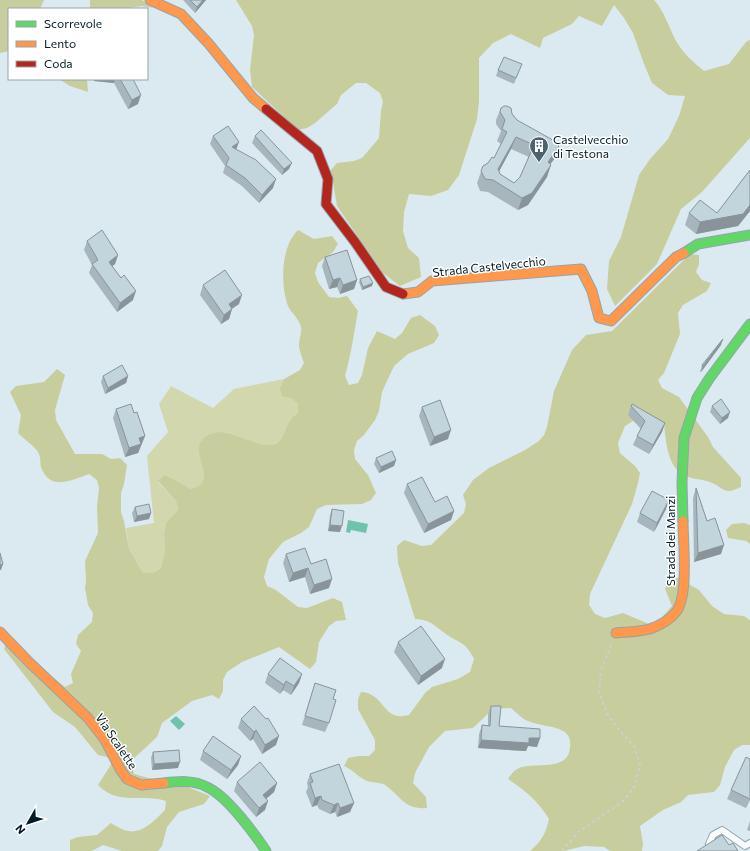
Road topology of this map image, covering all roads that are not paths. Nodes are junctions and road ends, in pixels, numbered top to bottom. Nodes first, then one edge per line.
1 (150, 0) edge
2 (750, 235) edge
3 (750, 324) edge
4 (0, 632) edge
5 (616, 633) road end
6 (709, 844) edge
7 (750, 844) edge
8 (266, 851) edge

1 - 2 street, Strada Castelvecchio
3 - 5 street, Strada dei Manzi
4 - 8 street, Via Scalette
6 - 7 lane

